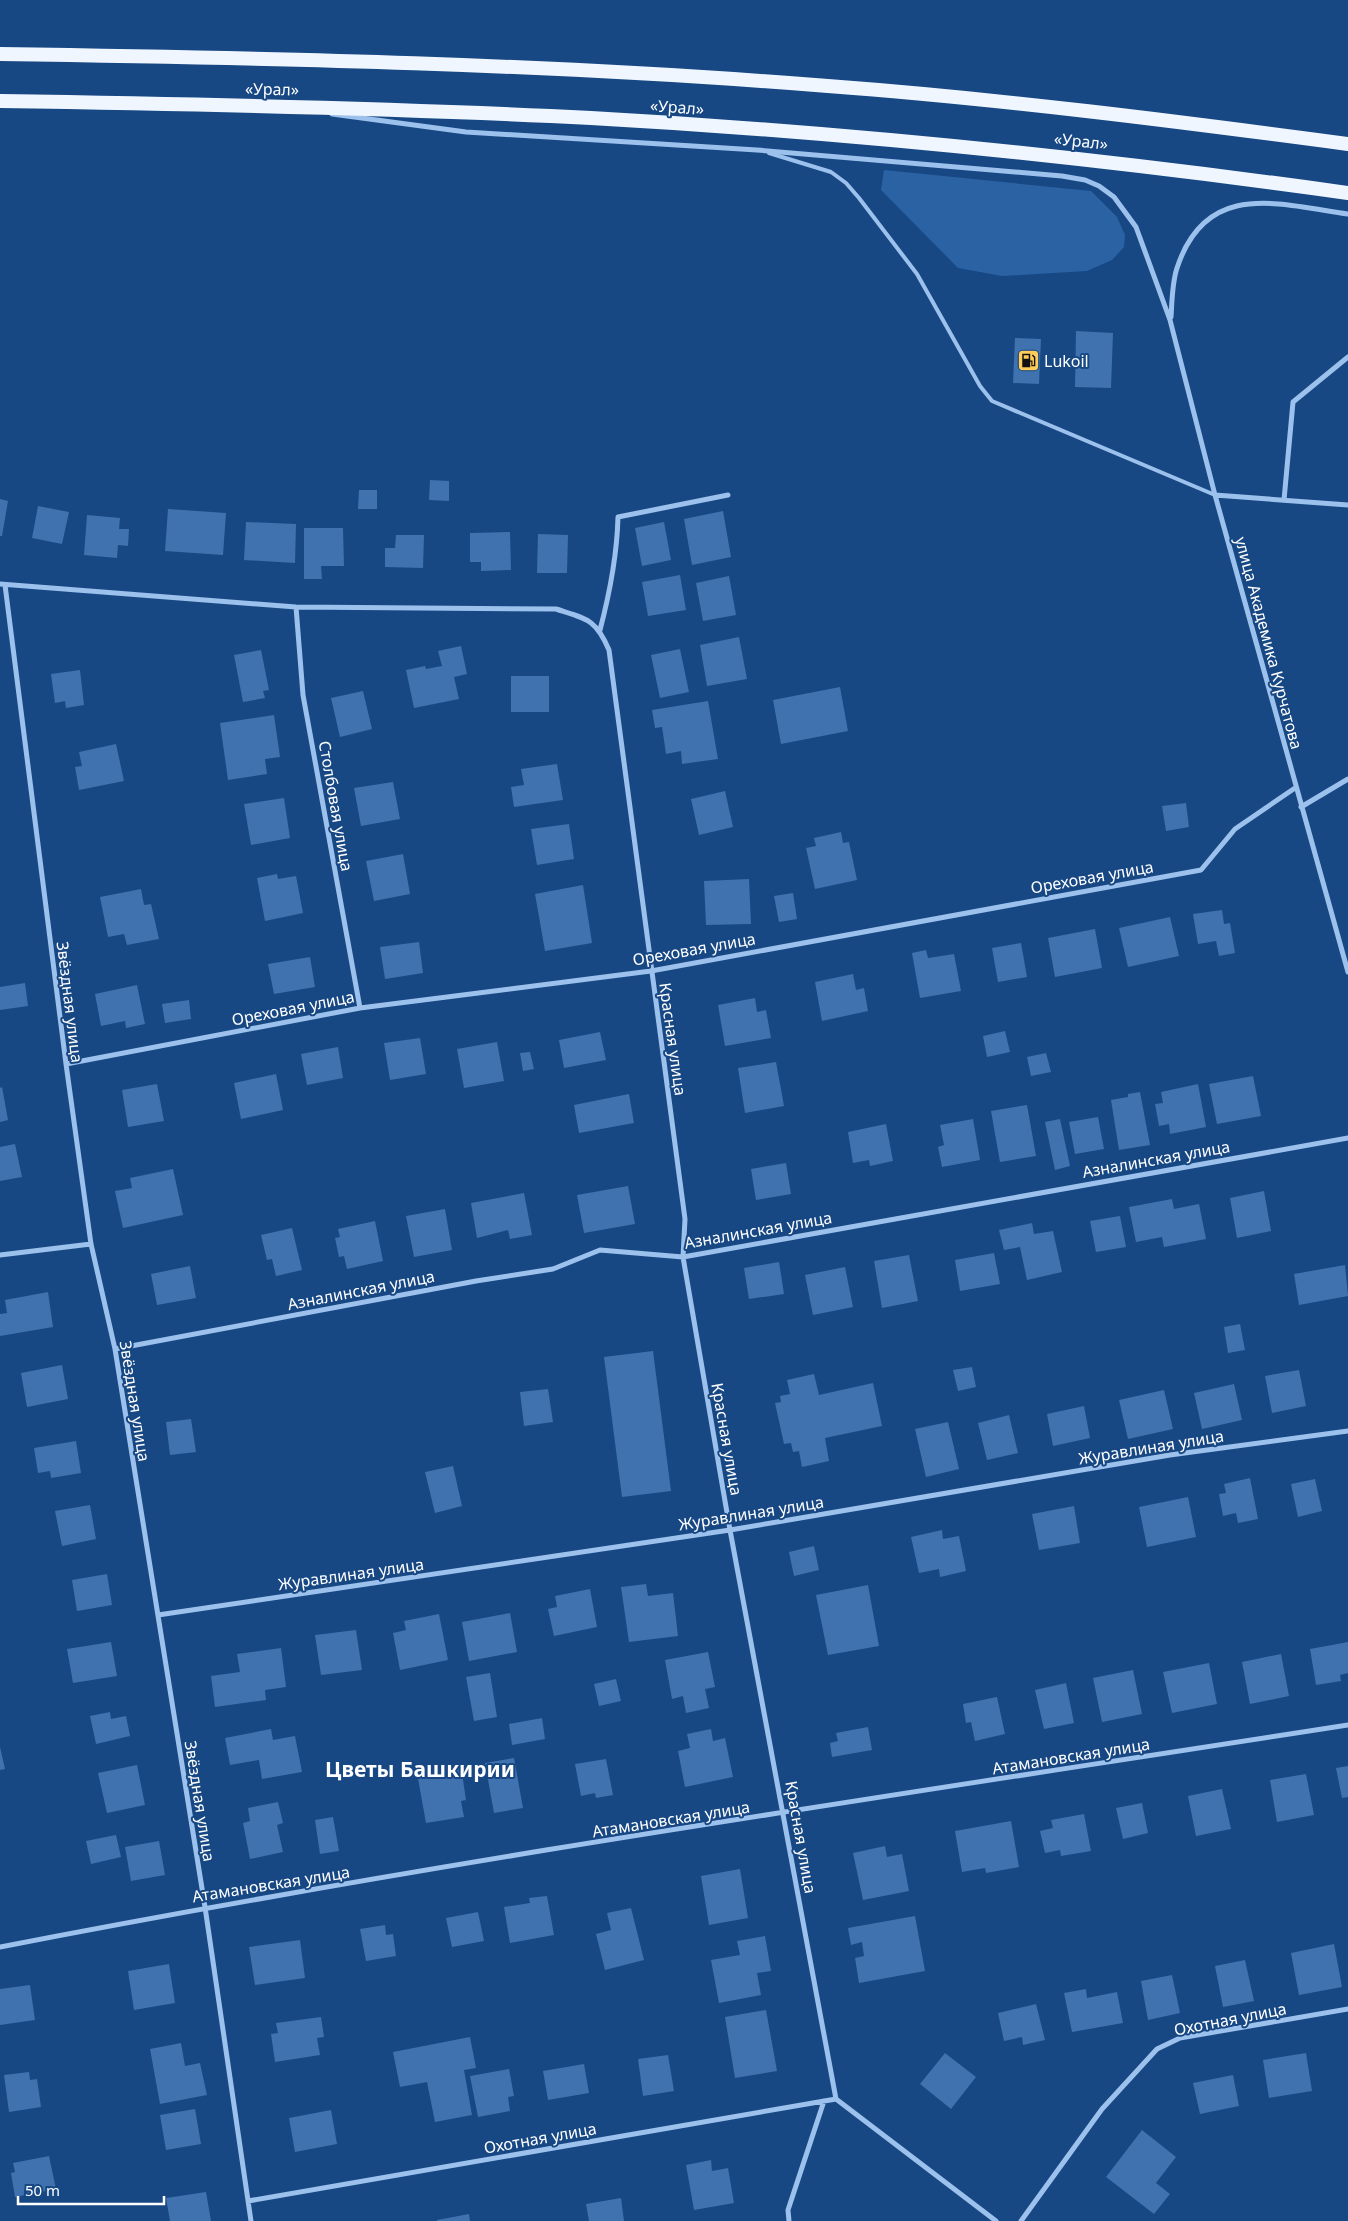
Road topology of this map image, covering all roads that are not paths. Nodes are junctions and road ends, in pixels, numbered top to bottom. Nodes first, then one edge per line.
1 (0, 53) edge
2 (0, 101) edge
3 (274, 106) junction
4 (1348, 144) edge
5 (757, 150) junction
6 (1348, 193) edge
7 (1348, 214) edge
8 (1170, 320) junction
9 (1348, 357) edge
10 (728, 495) dead end
11 (1214, 495) junction
12 (1284, 500) junction
13 (1348, 505) edge
14 (2, 584) edge
15 (296, 606) junction
16 (600, 630) junction
17 (1348, 779) edge
18 (1295, 788) junction
19 (1301, 807) junction
20 (651, 971) junction
21 (1348, 972) edge
22 (360, 1008) junction
23 (66, 1064) junction
24 (1348, 1138) edge
25 (91, 1244) junction
26 (0, 1255) edge
27 (683, 1257) junction
28 (115, 1349) junction
29 (1348, 1431) edge
30 (730, 1530) junction
31 (158, 1615) junction
32 (1348, 1725) edge
33 (784, 1813) junction
34 (205, 1907) junction
35 (0, 1947) edge
36 (1348, 2010) edge
37 (836, 2099) junction
38 (824, 2101) junction
39 (248, 2201) junction
40 (251, 2221) edge
41 (789, 2221) edge
42 (996, 2221) edge
43 (1021, 2221) edge

1 - 4 highway, «Урал»
2 - 3 highway, «Урал»
3 - 5 street, улица Академика Курчатова
3 - 6 highway, «Урал»
5 - 8 street, улица Академика Курчатова
5 - 11 lane
7 - 8 street
8 - 11 street, улица Академика Курчатова
9 - 12 street
10 - 16 street
11 - 12 street
11 - 18 street, улица Академика Курчатова
12 - 13 street
14 - 15 street
14 - 23 street, Звёздная улица
15 - 16 street
15 - 22 street, Столбовая улица
16 - 20 street, Красная улица
17 - 19 street
18 - 19 street, улица Академика Курчатова
18 - 20 street, Ореховая улица
19 - 21 street, улица Академика Курчатова
20 - 22 street, Ореховая улица
20 - 27 street, Красная улица
22 - 23 street, Ореховая улица
23 - 25 street, Звёздная улица
24 - 27 street, Азналинская улица
25 - 26 street
25 - 28 street, Звёздная улица
27 - 28 street, Азналинская улица
27 - 30 street, Красная улица
28 - 31 street, Звёздная улица
29 - 30 street, Журавлиная улица
30 - 31 street, Журавлиная улица
30 - 33 street, Красная улица
31 - 34 street, Звёздная улица
32 - 33 street, Атамановская улица
33 - 34 street, Атамановская улица
33 - 37 street, Красная улица
34 - 35 street, Атамановская улица
34 - 39 street, Звёздная улица
36 - 43 street, Охотная улица
37 - 38 street, Охотная улица
37 - 42 street
38 - 39 street, Охотная улица
38 - 41 street
39 - 40 street, Звёздная улица

